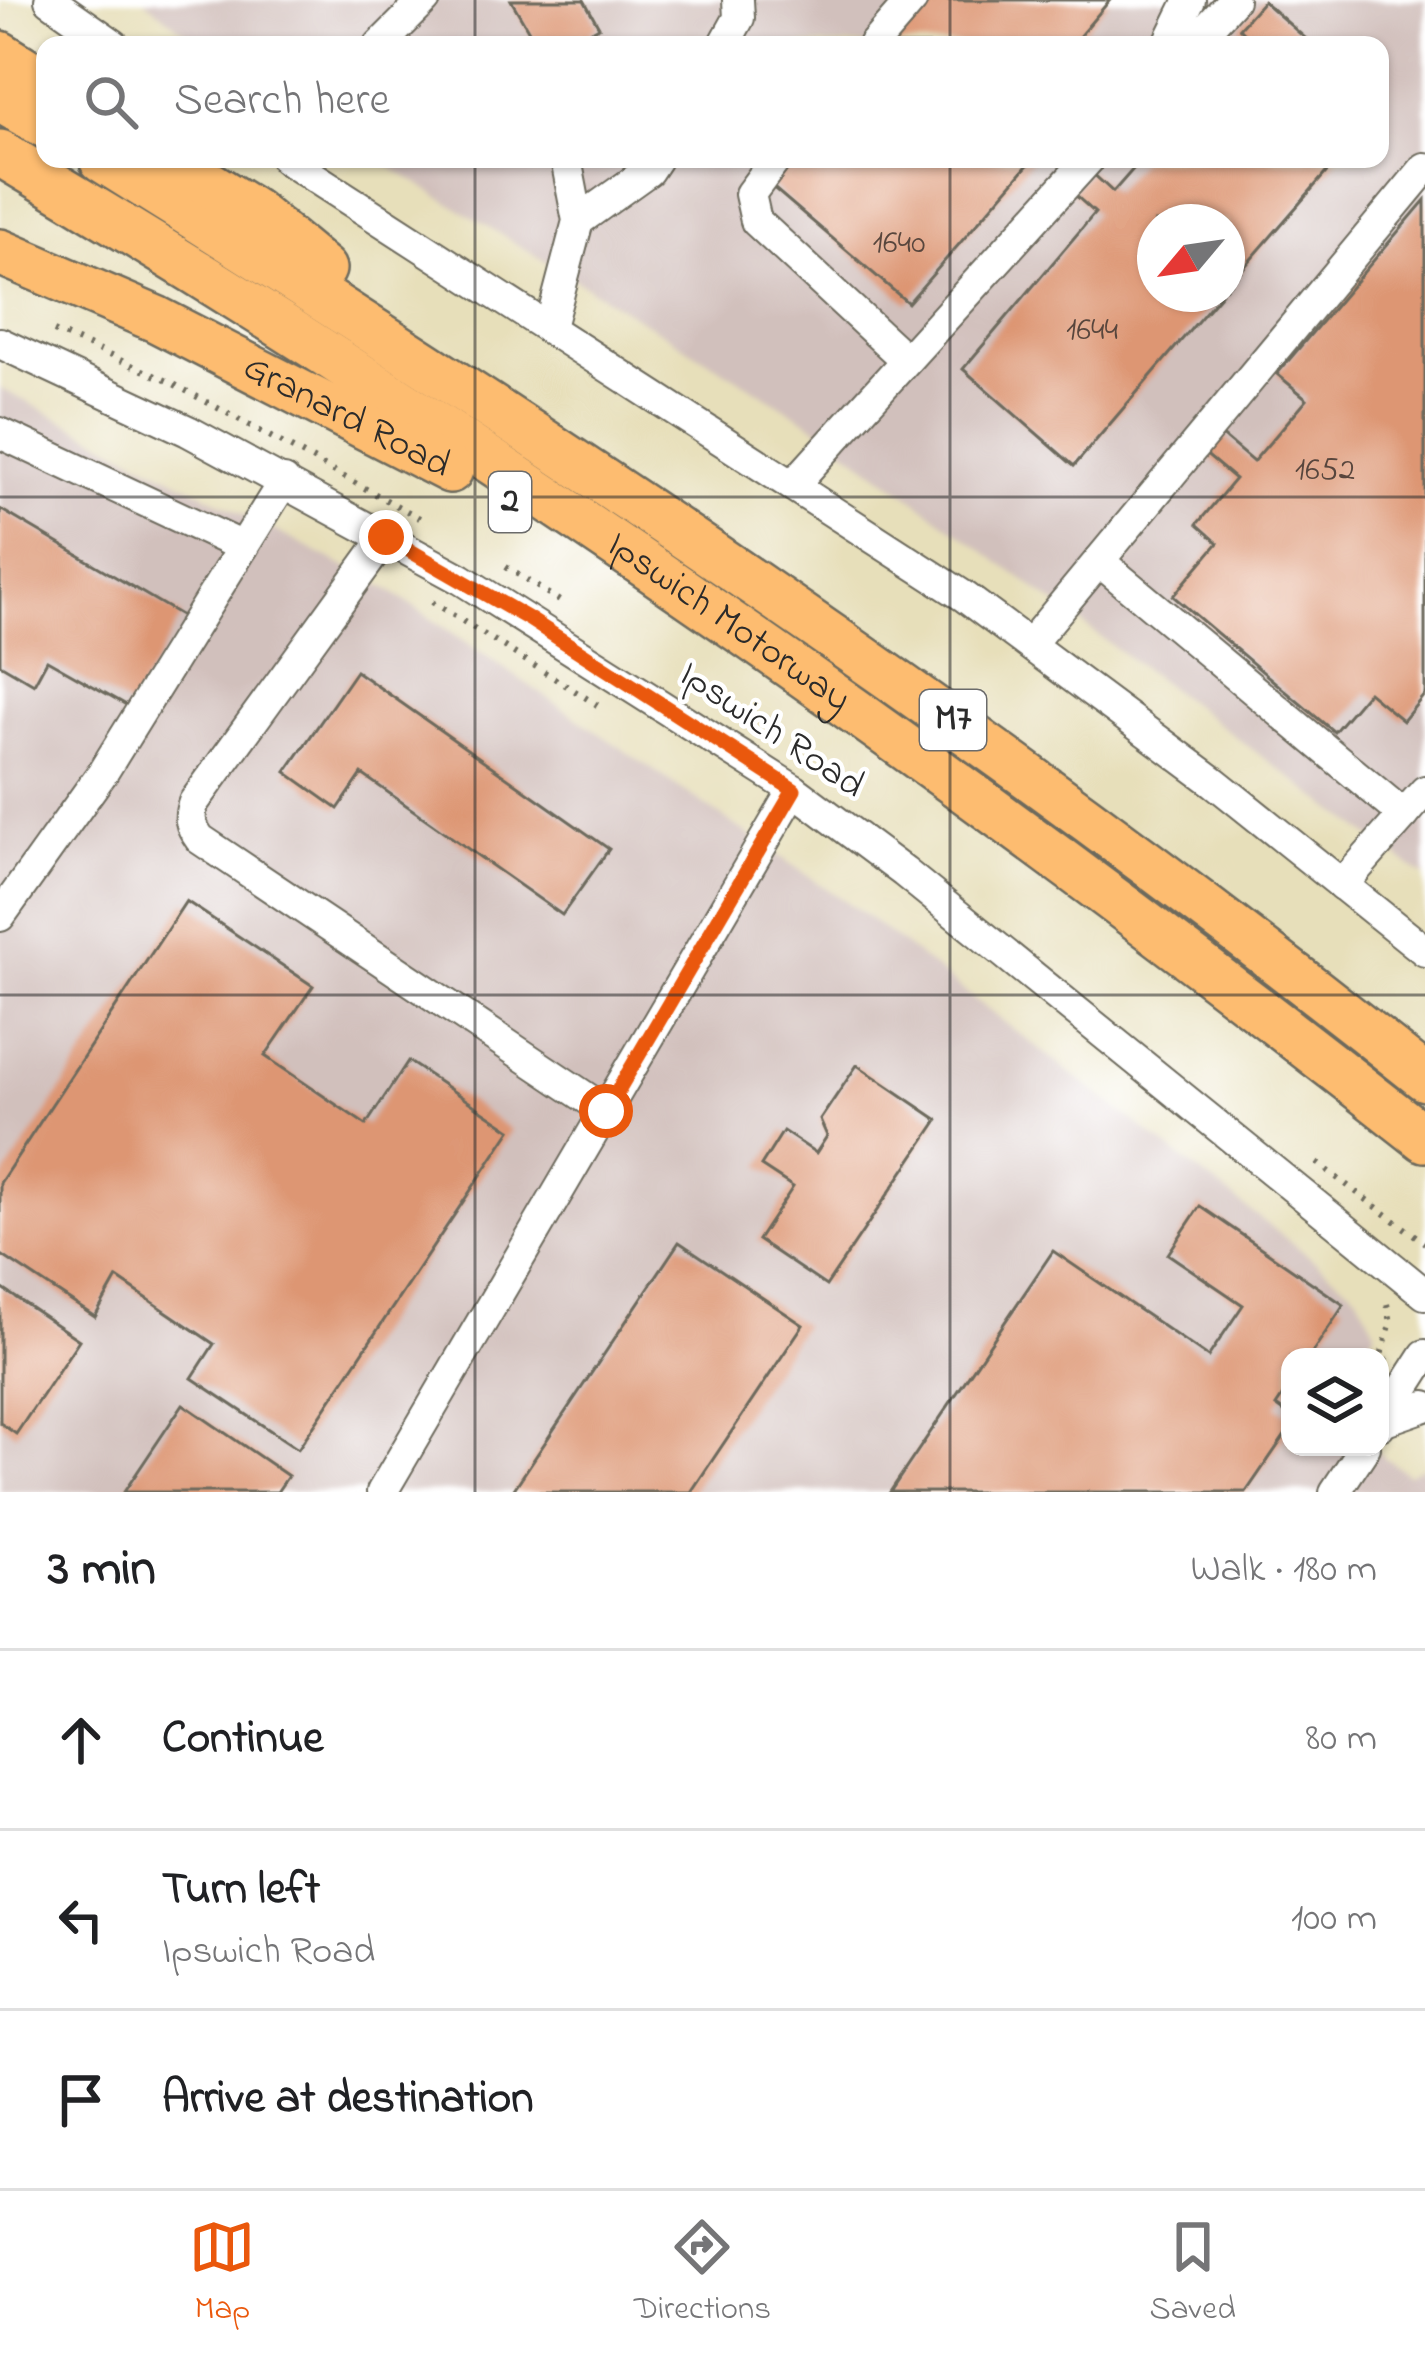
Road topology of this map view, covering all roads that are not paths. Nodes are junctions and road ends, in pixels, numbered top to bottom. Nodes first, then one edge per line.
1 (425, 0) edge
2 (738, 0) edge
3 (912, 0) edge
4 (1190, 0) edge
5 (1233, 0) edge
6 (70, 6) edge
7 (104, 36) edge
8 (389, 36) edge
9 (729, 36) edge
10 (881, 36) edge
11 (1172, 36) edge
12 (1200, 36) edge
13 (0, 54) edge
14 (36, 76) edge
15 (0, 99) edge
16 (36, 120) edge
17 (0, 153) edge
18 (116, 168) edge
19 (183, 168) edge
20 (300, 168) edge
21 (568, 168) edge
22 (645, 168) edge
23 (769, 168) edge
24 (1081, 168) edge
25 (1425, 168) edge
26 (578, 221) junction
27 (0, 252) edge
28 (550, 327) junction
29 (0, 343) edge
30 (906, 360) junction
31 (464, 385) junction
32 (0, 433) edge
33 (284, 482) junction
34 (793, 485) junction
35 (386, 537) junction
36 (243, 547) junction
37 (1100, 561) junction
38 (747, 632) junction
39 (1030, 644) junction
40 (794, 790) junction
41 (1425, 791) edge
42 (1404, 815) junction
43 (1342, 885) junction
44 (0, 916) edge
45 (1425, 951) edge
46 (1425, 1078) edge
47 (606, 1111) junction
48 (1425, 1139) edge
49 (1425, 1294) edge
50 (1425, 1355) edge
51 (1425, 1406) edge
52 (1389, 1411) edge
53 (1389, 1424) edge
54 (1359, 1456) edge
55 (382, 1492) edge
56 (1335, 1492) edge

1 - 8 street
2 - 9 street
3 - 10 street
4 - 11 street
5 - 12 street
6 - 7 street
13 - 14 highway
15 - 16 highway
17 - 38 highway, Ipswich Motorway / M7
18 - 31 highway, Ipswich Motorway / M7
19 - 31 highway
20 - 28 street
21 - 26 street
22 - 26 street
23 - 30 street
24 - 30 street
25 - 37 street
26 - 28 street
27 - 38 highway, Granard Road / 2
28 - 34 street
29 - 33 street, Ipswich Road
30 - 34 street
31 - 46 highway, Ipswich Motorway / M7
32 - 36 street
33 - 35 street, Ipswich Road
33 - 36 street
34 - 39 street
35 - 40 street, Ipswich Road
35 - 47 street
36 - 44 street
37 - 39 street
37 - 42 street
38 - 48 highway, Ipswich Motorway / M7
39 - 43 street
40 - 47 street
40 - 49 street, Ipswich Road
41 - 42 street
42 - 43 street
43 - 45 street
47 - 55 street
50 - 52 street
51 - 53 street
54 - 56 street

